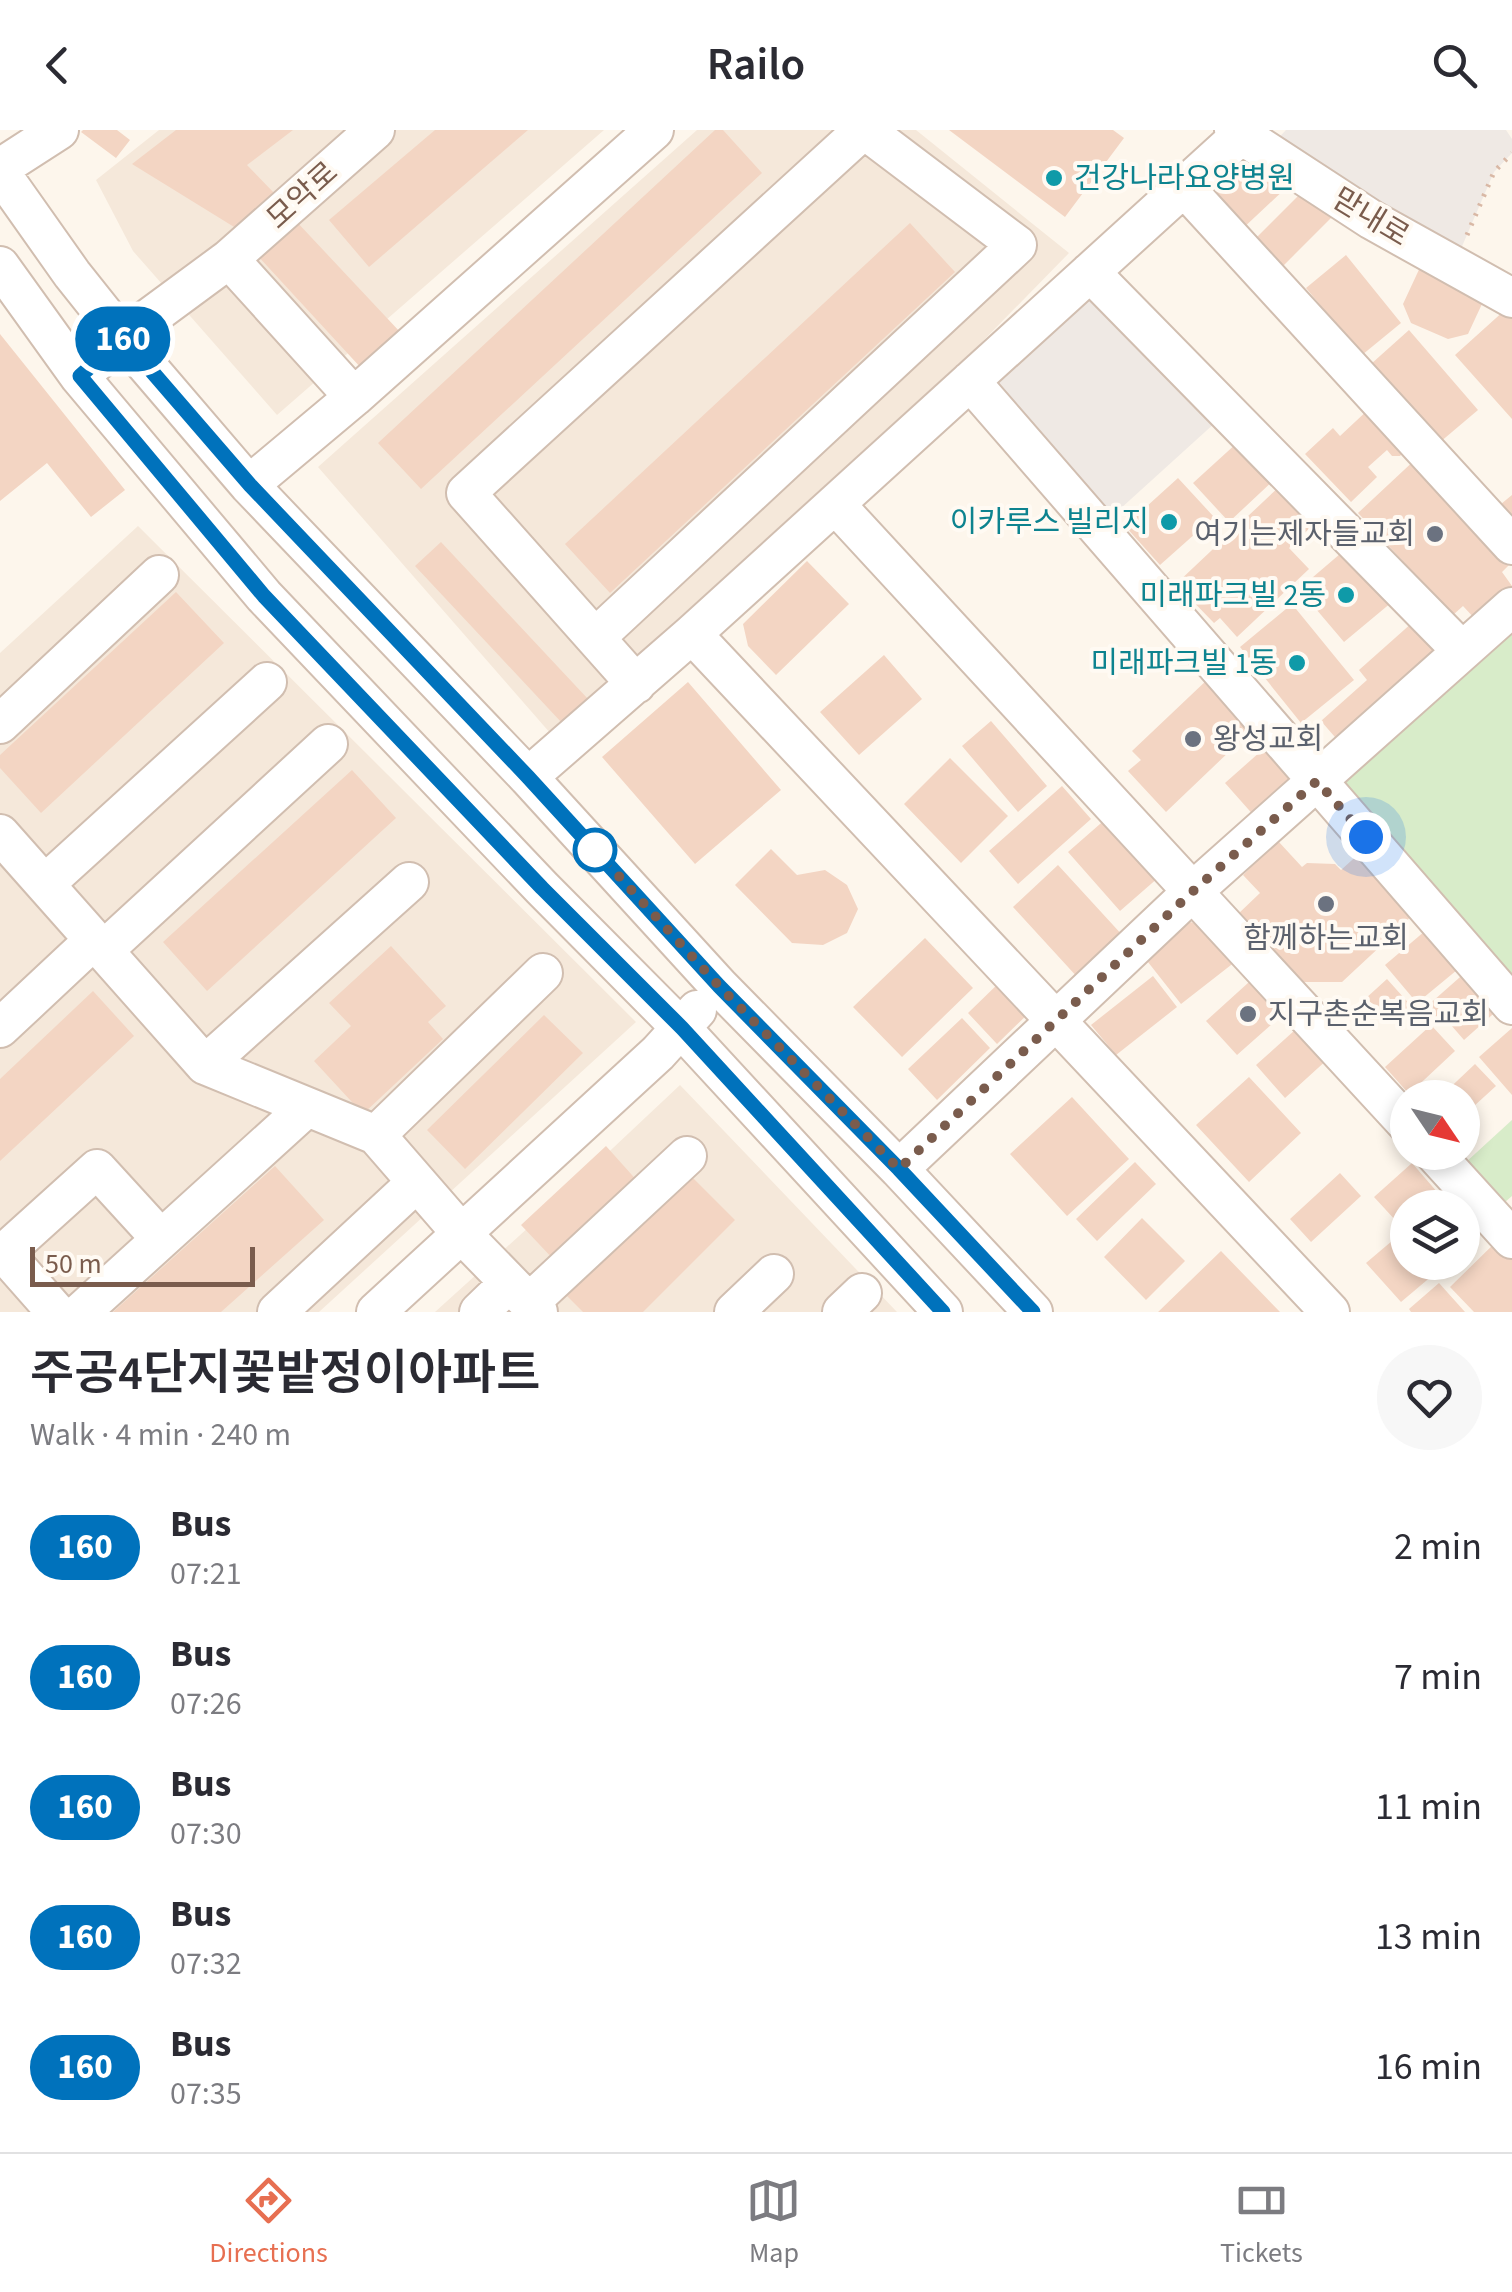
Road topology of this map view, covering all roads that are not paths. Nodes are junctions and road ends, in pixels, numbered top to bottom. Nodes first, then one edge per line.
1 (59, 130) edge
2 (375, 130) edge
3 (654, 130) edge
4 (864, 130) edge
5 (1238, 133) edge
6 (0, 170) edge
7 (1184, 187) junction
8 (229, 259) junction
9 (0, 266) edge
10 (1090, 272) junction
11 (1512, 298) edge
12 (123, 338) junction
13 (80, 376) junction
14 (970, 381) junction
15 (354, 396) junction
16 (250, 485) junction
17 (835, 504) junction
18 (1512, 545) edge
19 (159, 575) dead end
20 (1512, 607) edge
21 (692, 634) junction
22 (595, 638) junction
23 (1462, 651) junction
24 (267, 682) dead end
25 (636, 684) junction
26 (0, 724) edge
27 (328, 744) dead end
28 (528, 777) junction
29 (1317, 781) junction
30 (0, 834) edge
31 (409, 882) dead end
32 (44, 884) junction
33 (1192, 892) junction
34 (99, 945) junction
35 (543, 973) dead end
36 (719, 986) junction
37 (1512, 1005) edge
38 (1057, 1019) junction
39 (0, 1028) edge
40 (682, 1028) junction
41 (205, 1065) junction
42 (1390, 1106) edge
43 (307, 1107) junction
44 (376, 1135) junction
45 (687, 1156) dead end
46 (899, 1169) junction
47 (1449, 1170) edge
48 (416, 1183) junction
49 (462, 1234) junction
50 (161, 1239) junction
51 (1512, 1239) edge
52 (774, 1274) dead end
53 (525, 1299) edge
54 (56, 1312) edge
55 (81, 1312) edge
56 (277, 1312) edge
57 (376, 1312) edge
58 (479, 1312) edge
59 (734, 1312) edge
60 (943, 1312) edge
61 (1033, 1312) edge
62 (1330, 1312) edge

1 - 6 street
2 - 8 street, 모악로
3 - 15 street
4 - 22 street
4 - 22 street
5 - 7 street
5 - 11 street, 맏내로
6 - 12 street
7 - 10 street
7 - 18 street
8 - 12 street, 모악로
8 - 15 street
9 - 13 street
10 - 14 street
10 - 23 street
12 - 13 street, 모악로
12 - 16 street
13 - 40 street
14 - 17 street
14 - 29 street
15 - 16 street
16 - 28 street
17 - 21 street
17 - 33 street
19 - 26 street
20 - 23 street
21 - 25 street
21 - 38 street
22 - 25 street
23 - 29 street
24 - 32 street
25 - 28 street
27 - 34 street
28 - 36 street
29 - 33 street
29 - 37 street
30 - 32 street
31 - 41 street
32 - 34 street
33 - 38 street
33 - 42 street
34 - 39 street
34 - 41 street
35 - 44 street
36 - 40 street
36 - 46 street
38 - 46 street
38 - 62 street
40 - 49 street
40 - 60 street
41 - 43 street
43 - 44 street
43 - 50 street
44 - 48 street
45 - 53 street
46 - 61 street
47 - 51 street
48 - 49 street
48 - 56 street
49 - 53 street
49 - 57 street
50 - 54 street
50 - 55 street
52 - 59 street
53 - 58 street

